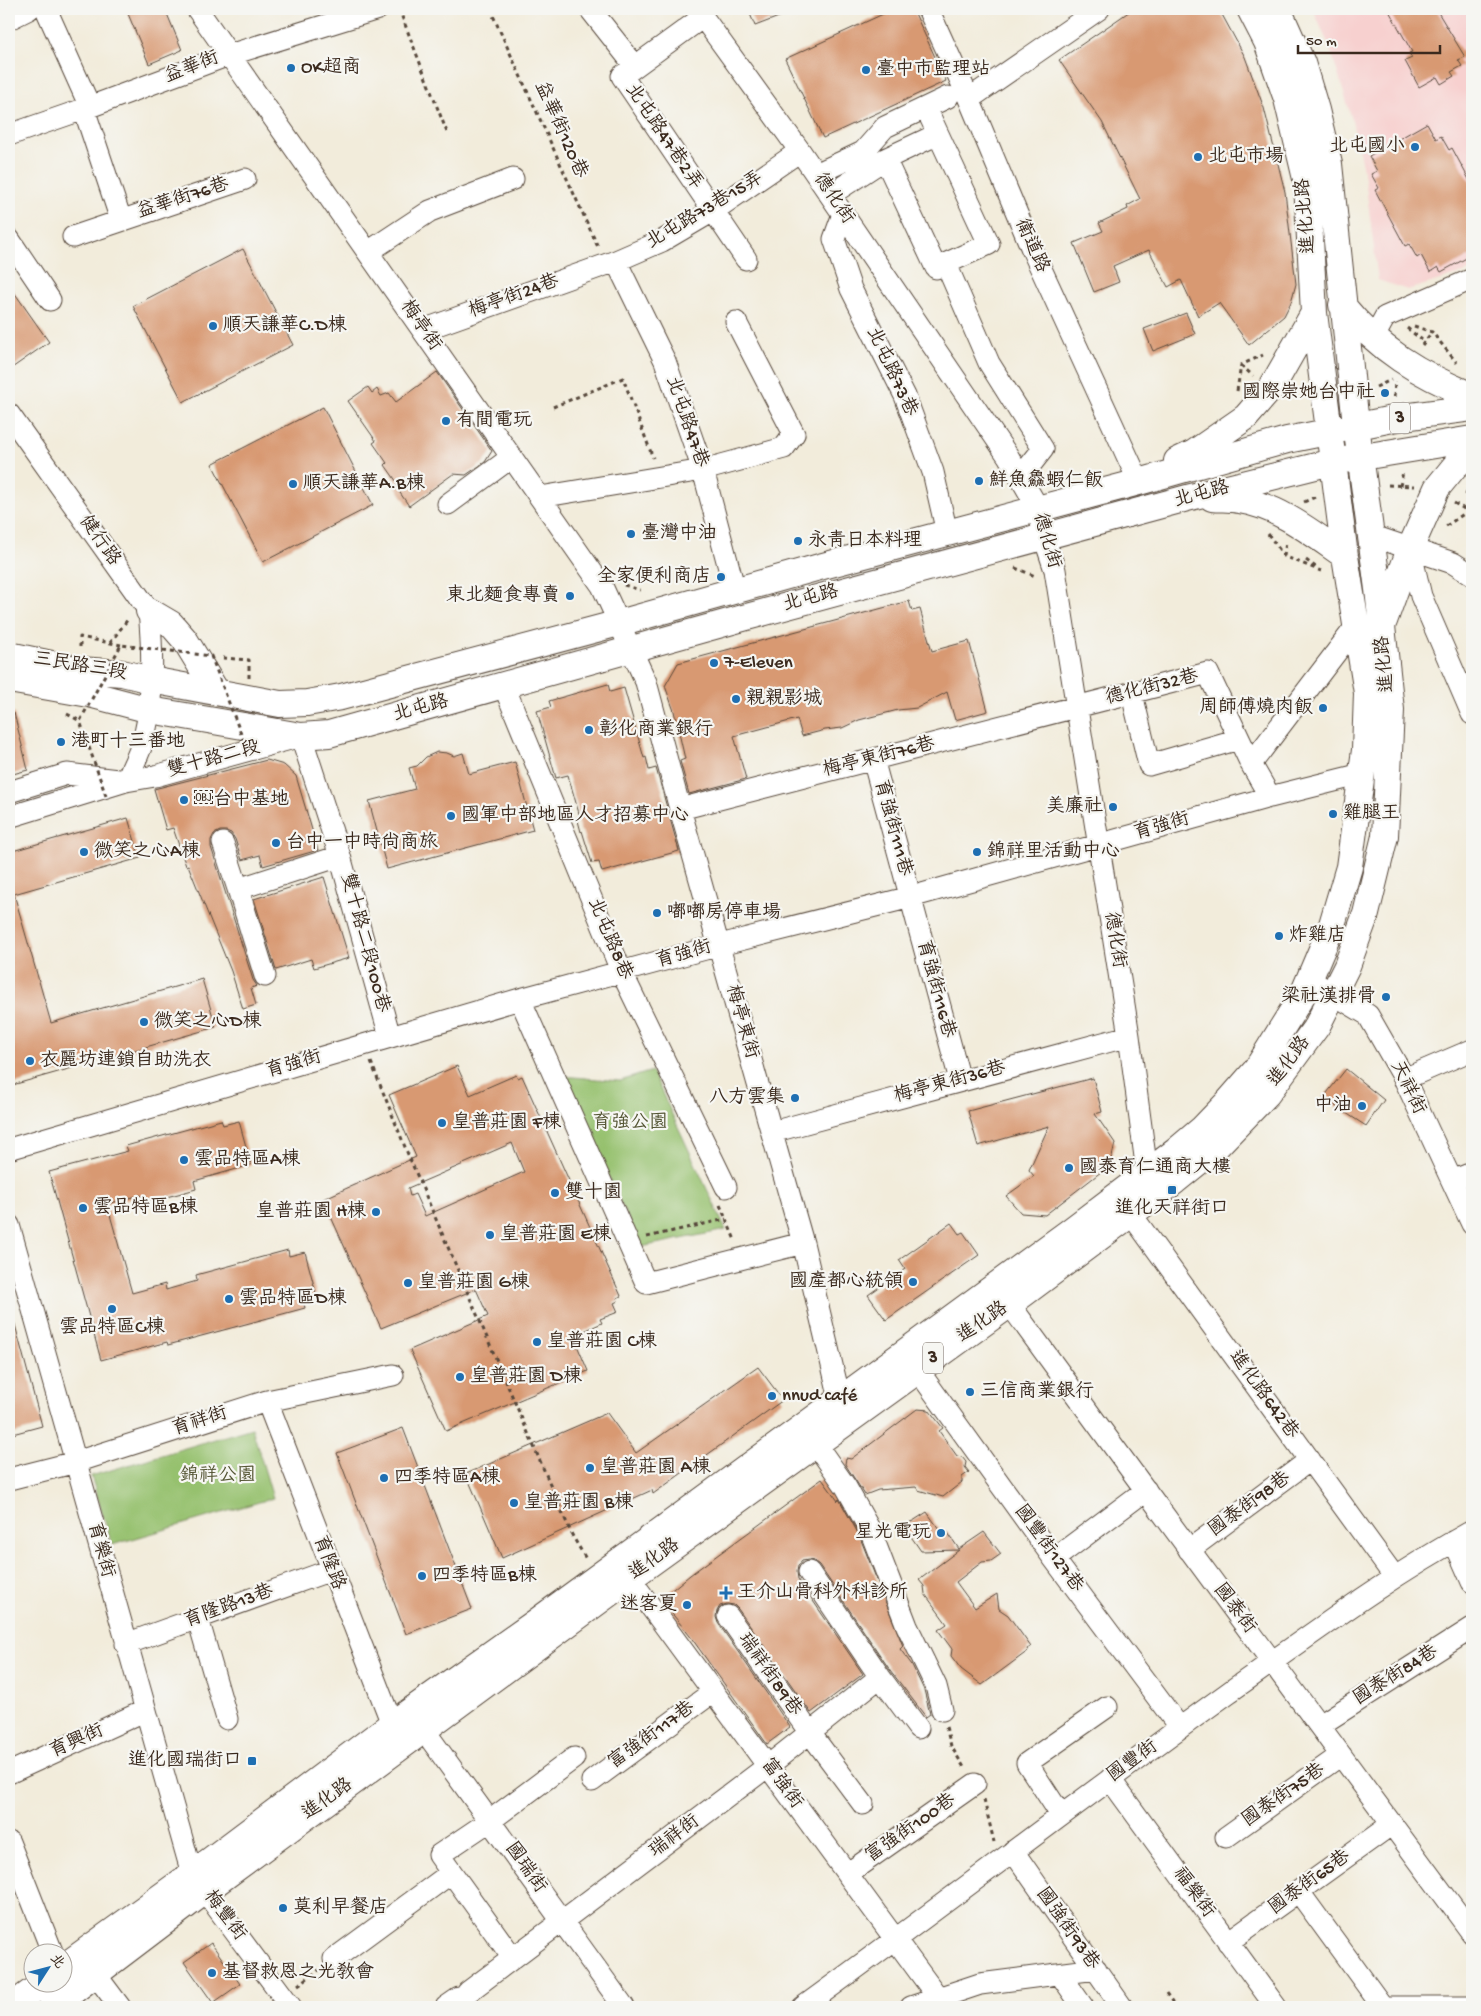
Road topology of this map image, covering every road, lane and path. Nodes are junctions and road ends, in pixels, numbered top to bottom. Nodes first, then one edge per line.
1 (29, 9) edge
2 (46, 9) edge
3 (197, 9) edge
4 (378, 9) edge
5 (399, 9) edge
6 (490, 9) edge
7 (590, 9) edge
8 (928, 9) edge
9 (1099, 9) edge
10 (1250, 9) edge
11 (1278, 9) edge
12 (700, 13) edge
13 (9, 19) edge
14 (229, 55) junction
15 (635, 66) junction
16 (958, 98) junction
17 (87, 108) junction
18 (926, 108) junction
19 (938, 134) junction
20 (9, 135) edge
21 (448, 135) dead end
22 (800, 151) junction
23 (885, 159) junction
24 (816, 174) junction
25 (244, 179) dead end
26 (513, 179) dead end
27 (830, 195) junction
28 (713, 211) junction
29 (843, 214) junction
30 (121, 220) junction
31 (73, 237) dead end
32 (9, 239) edge
33 (368, 252) junction
34 (746, 259) dead end
35 (611, 262) junction
36 (946, 264) junction
37 (1472, 279) edge
38 (50, 300) dead end
39 (1342, 305) junction
40 (1314, 313) junction
41 (736, 322) dead end
42 (423, 330) junction
43 (1374, 337) junction
44 (1422, 340) dead end
45 (1268, 353) dead end
46 (1461, 368) dead end
47 (1376, 387) dead end
48 (1237, 395) dead end
49 (1394, 396) dead end
50 (1472, 396) edge
51 (553, 407) dead end
52 (1472, 408) edge
53 (9, 414) edge
54 (1356, 425) junction
55 (1328, 431) junction
56 (1472, 439) edge
57 (1472, 453) edge
58 (512, 456) junction
59 (1361, 458) junction
60 (1332, 462) junction
61 (1403, 469) dead end
62 (703, 470) junction
63 (660, 477) junction
64 (1020, 478) junction
65 (1139, 482) junction
66 (1388, 485) dead end
67 (1472, 486) edge
68 (540, 497) junction
69 (1191, 497) junction
70 (1302, 497) dead end
71 (1315, 497) dead end
72 (448, 504) dead end
73 (1038, 508) junction
74 (1264, 528) dead end
75 (1443, 528) dead end
76 (947, 533) junction
77 (1370, 535) junction
78 (1044, 537) junction
79 (1410, 549) junction
80 (1345, 556) junction
81 (1306, 560) dead end
82 (1015, 568) dead end
83 (1472, 575) edge
84 (1036, 576) dead end
85 (623, 585) dead end
86 (640, 590) dead end
87 (736, 591) junction
88 (140, 613) junction
89 (619, 623) junction
90 (1370, 626) junction
91 (80, 637) dead end
92 (110, 643) junction
93 (121, 645) junction
94 (632, 649) junction
95 (9, 655) edge
96 (211, 656) junction
97 (248, 660) dead end
98 (9, 680) edge
99 (151, 680) junction
100 (504, 686) junction
101 (216, 691) junction
102 (1132, 694) junction
103 (1077, 706) junction
104 (150, 710) junction
105 (1472, 714) edge
106 (301, 736) junction
107 (1239, 739) junction
108 (249, 755) dead end
109 (873, 759) junction
110 (1250, 764) junction
111 (1362, 774) junction
112 (126, 781) junction
113 (9, 792) edge
114 (106, 796) dead end
115 (1270, 797) junction
116 (680, 809) junction
117 (9, 817) edge
118 (223, 843) dead end
119 (1098, 845) junction
120 (340, 856) junction
121 (238, 889) junction
122 (911, 897) junction
123 (720, 945) junction
124 (622, 973) junction
125 (265, 976) dead end
126 (1310, 980) junction
127 (1334, 994) junction
128 (520, 999) junction
129 (1129, 1036) junction
130 (390, 1037) junction
131 (364, 1044) junction
132 (1472, 1050) edge
133 (1404, 1079) junction
134 (960, 1080) junction
135 (772, 1132) junction
136 (9, 1149) edge
137 (1147, 1172) junction
138 (1472, 1173) edge
139 (1452, 1181) junction
140 (726, 1187) dead end
141 (1131, 1214) junction
142 (726, 1219) dead end
143 (1472, 1224) edge
144 (9, 1225) edge
145 (645, 1238) dead end
146 (803, 1243) junction
147 (1003, 1294) junction
148 (917, 1369) junction
149 (393, 1374) dead end
150 (840, 1399) junction
151 (267, 1401) junction
152 (815, 1443) junction
153 (1310, 1460) junction
154 (76, 1462) junction
155 (9, 1479) edge
156 (1146, 1490) junction
157 (1463, 1536) edge
158 (1189, 1550) junction
159 (1054, 1559) junction
160 (624, 1569) junction
161 (331, 1570) junction
162 (809, 1572) dead end
163 (1394, 1576) junction
164 (596, 1577) junction
165 (1472, 1582) edge
166 (728, 1616) dead end
167 (198, 1619) junction
168 (1472, 1628) edge
169 (126, 1644) junction
170 (1273, 1661) junction
171 (880, 1677) junction
172 (713, 1692) junction
173 (1107, 1707) dead end
174 (942, 1710) dead end
175 (144, 1711) junction
176 (227, 1719) dead end
177 (392, 1724) junction
178 (1320, 1725) junction
179 (918, 1728) dead end
180 (1180, 1728) junction
181 (424, 1730) junction
182 (810, 1733) junction
183 (1342, 1755) junction
184 (574, 1758) dead end
185 (768, 1766) junction
186 (9, 1772) edge
187 (1110, 1779) junction
188 (592, 1781) dead end
189 (974, 1784) dead end
190 (864, 1804) dead end
191 (1061, 1815) junction
192 (490, 1820) junction
193 (1392, 1824) junction
194 (1226, 1837) dead end
195 (9, 1842) edge
196 (1013, 1851) junction
197 (452, 1873) junction
198 (847, 1874) junction
199 (198, 1882) junction
200 (1299, 1892) junction
201 (563, 1922) junction
202 (1472, 1933) edge
203 (895, 1940) junction
204 (1228, 1942) junction
205 (49, 1944) edge
206 (334, 1958) joint
207 (513, 1958) junction
208 (72, 1962) edge
209 (1096, 1970) junction
210 (1060, 1974) junction
211 (96, 1975) junction
212 (1166, 1993) dead end
213 (29, 1994) edge
214 (457, 1999) edge
215 (287, 2002) edge
216 (942, 2003) edge
217 (11, 2007) edge
218 (52, 2007) edge
219 (120, 2007) edge
220 (624, 2007) edge
221 (803, 2007) edge
222 (911, 2007) edge
223 (1083, 2007) edge
224 (1122, 2007) edge
225 (1176, 2007) edge
226 (1276, 2007) edge
227 (1379, 2007) edge
228 (1472, 2007) edge

1 - 13 street
2 - 17 street, 益華街76巷
3 - 14 street, 梅亭街
4 - 14 street, 益華街
5 - 21 path
6 - 35 path, 益華街120巷
7 - 15 street, 北屯路47巷2弄
8 - 16 street, 衛道路
9 - 16 street
10 - 40 main road, 進化北路
11 - 39 main road, 進化北路
12 - 15 street, 北屯路47巷2弄
12 - 22 street, 德化街
14 - 17 street, 益華街
14 - 33 street, 梅亭街
15 - 28 street, 北屯路47巷2弄
16 - 18 street
16 - 65 street, 衛道路
17 - 20 street, 益華街
17 - 30 street, 益華街76巷
18 - 19 street
18 - 24 street
19 - 23 street
19 - 36 street
22 - 24 street, 德化街
22 - 28 street, 北屯路73巷15弄
23 - 27 street
23 - 36 street
24 - 27 street, 德化街
25 - 30 street, 益華街76巷
26 - 33 street
27 - 29 street, 德化街
28 - 34 street
28 - 35 street, 北屯路73巷15弄
29 - 64 street, 德化街
29 - 76 street, 北屯路73巷
30 - 31 street, 益華街76巷
32 - 38 street
33 - 42 street, 梅亭街
35 - 42 street, 梅亭街24巷
35 - 62 street, 北屯路47巷
36 - 64 street
37 - 43 street
39 - 43 main road
39 - 54 main road, 進化北路
40 - 55 main road, 進化北路
40 - 65 main road
41 - 62 street
42 - 58 street, 梅亭街
43 - 50 main road
44 - 46 path
45 - 48 path
47 - 49 path
51 - 63 path
52 - 54 main road, 北屯路 / 3
53 - 88 street, 健行路
54 - 55 main road, 北屯路 / 3
54 - 59 main road, 進化路 / 3
55 - 60 main road, 進化路 / 3
55 - 65 main road, 北屯路
56 - 59 main road, 北屯路 / 3
57 - 79 main road
58 - 68 street, 梅亭街
58 - 72 street
59 - 60 main road, 北屯路 / 3
59 - 77 main road, 進化路 / 3
60 - 69 main road, 北屯路
60 - 80 main road, 進化路 / 3
61 - 66 path
62 - 63 street
62 - 87 street, 北屯路47巷
63 - 68 street
64 - 73 street, 德化街
65 - 73 main road, 北屯路
67 - 75 path
68 - 89 street, 梅亭街
69 - 78 main road, 北屯路
69 - 80 main road
70 - 71 path
73 - 76 main road, 北屯路
73 - 78 street, 德化街
74 - 81 path
76 - 87 main road, 北屯路
77 - 79 street
77 - 90 main road, 進化路 / 3
78 - 94 main road, 北屯路
78 - 103 street, 德化街
79 - 83 street
79 - 90 main road
79 - 105 street
80 - 90 main road, 進化路 / 3
82 - 84 path
85 - 86 path
87 - 89 main road, 北屯路
88 - 92 path
88 - 99 street
88 - 101 main road
89 - 94 street, 梅亭街
89 - 101 main road, 北屯路
90 - 110 street
90 - 111 main road, 進化路 / 3
90 - 127 main road, 進化路 / 3
91 - 92 path
92 - 93 path
93 - 96 path, bridge
93 - 114 path, bridge
94 - 100 main road, 北屯路
94 - 116 street, 梅亭東街
95 - 99 main road, 三民路三段
96 - 97 path
96 - 108 path, bridge
98 - 104 main road, 三民路三段
99 - 101 main road, 北屯路
99 - 104 street
100 - 106 main road, 北屯路
100 - 124 street, 北屯路8巷
102 - 103 street, 德化街32巷
102 - 107 street, 德化街32巷
102 - 107 street
103 - 109 street, 梅亭東街76巷
103 - 119 street, 德化街
104 - 106 main road, 北屯路
104 - 112 street
106 - 112 street, 雙十路二段
106 - 120 street, 雙十路二段100巷
107 - 110 street, 德化街32巷
109 - 116 street, 梅亭東街76巷
109 - 122 street, 育強街111巷
110 - 115 street, 德化街32巷
111 - 115 street, 育強街
111 - 126 main road, 進化路 / 3
112 - 113 street, 雙十路二段
112 - 117 street, 雙十路二段
115 - 119 street, 育強街
116 - 123 street, 梅亭東街
118 - 121 street
119 - 122 street, 育強街
119 - 129 street, 德化街
120 - 121 street
120 - 130 street, 雙十路二段100巷
121 - 125 street
122 - 123 street, 育強街
122 - 134 street, 育強街116巷
123 - 124 street, 育強街
123 - 135 street, 梅亭東街
124 - 128 street, 育強街
124 - 140 street, 北屯路8巷
126 - 127 street, 天祥街
126 - 137 main road, 進化路 / 3
127 - 133 street, 天祥街
127 - 141 main road, 進化路 / 3
128 - 130 street, 育強街
128 - 146 street
129 - 134 street, 梅亭東街36巷
129 - 137 street, 德化街
130 - 131 street, 育強街
131 - 136 street, 育強街
131 - 164 path
132 - 133 street
133 - 139 street, 天祥街
134 - 135 street, 梅亭東街36巷
135 - 146 street, 梅亭東街
137 - 147 main road, 進化路 / 3
138 - 139 street
139 - 143 street, 天祥街
141 - 147 main road, 進化路 / 3
141 - 153 street, 進化路642巷
142 - 145 path
144 - 154 street, 育樂街
146 - 150 street, 梅亭東街
147 - 148 main road, 進化路 / 3
147 - 150 main road, 進化路 / 3
147 - 156 street, 國泰街
148 - 152 main road, 進化路 / 3
148 - 159 street, 國豐街127巷
149 - 151 street, 育祥街
150 - 160 main road, 進化路 / 3
151 - 154 street, 育祥街
151 - 161 street, 育隆路
152 - 160 main road, 進化路 / 3
152 - 174 street
153 - 158 street, 國泰街98巷
153 - 163 street, 進化路642巷
154 - 155 street, 育祥街
154 - 169 street, 育樂街
156 - 158 street, 國泰街
156 - 159 street
157 - 163 street, 國豐街
157 - 165 street
158 - 170 street, 國泰街
159 - 180 street, 國豐街127巷
160 - 164 main road, 進化路 / 3
160 - 172 street, 富強街
160 - 181 main road, 進化路 / 3
161 - 167 street, 育隆路13巷
161 - 177 street, 育隆路
162 - 171 street
163 - 170 street, 國豐街
164 - 177 main road, 進化路 / 3
166 - 182 street, 瑞祥街89巷
167 - 169 street, 育隆路13巷
167 - 176 street
168 - 178 street, 國泰街84巷
169 - 175 street, 育樂街
170 - 178 street, 國泰街
170 - 180 street, 國豐街
171 - 179 street
171 - 182 street, 瑞祥街
172 - 185 street, 富強街
172 - 188 street, 富強街117巷
173 - 191 street
175 - 186 street, 育興街
175 - 199 street, 育樂街
177 - 199 main road, 進化路 / 3
178 - 183 street, 國泰街
180 - 187 street, 國豐街
181 - 192 street, 國瑞街
181 - 199 main road, 進化路 / 3
182 - 185 street, 瑞祥街
182 - 190 street, 瑞祥街89巷
183 - 193 street, 國泰街
183 - 194 street, 國泰街75巷
184 - 192 street
185 - 198 street, 富強街
185 - 201 street, 瑞祥街
187 - 191 street, 國豐街
187 - 204 street, 福樂街
189 - 198 street, 富強街100巷
191 - 196 street, 國豐街
192 - 197 street
192 - 201 street, 國瑞街
193 - 200 street, 國泰街65巷
193 - 202 street, 國泰街
195 - 205 street
196 - 203 street, 國豐街
196 - 209 street, 國強街93巷
197 - 206 street
197 - 207 street
198 - 203 street, 富強街
199 - 208 main road, 進化路 / 3
199 - 211 main road, 進化路 / 3
199 - 215 street, 梅豐街
200 - 204 street, 國泰街65巷
200 - 227 street
201 - 207 street, 瑞祥街
201 - 220 street, 國瑞街
203 - 216 street, 富強街
203 - 221 street, 國豐街
204 - 226 street, 福樂街
206 - 215 path
207 - 214 street, 瑞祥街
209 - 210 street
209 - 224 street, 國強街93巷
210 - 216 street
210 - 223 street
211 - 218 main road, 進化路 / 3
211 - 219 street
212 - 225 path
213 - 217 main road
216 - 222 street
227 - 228 street

